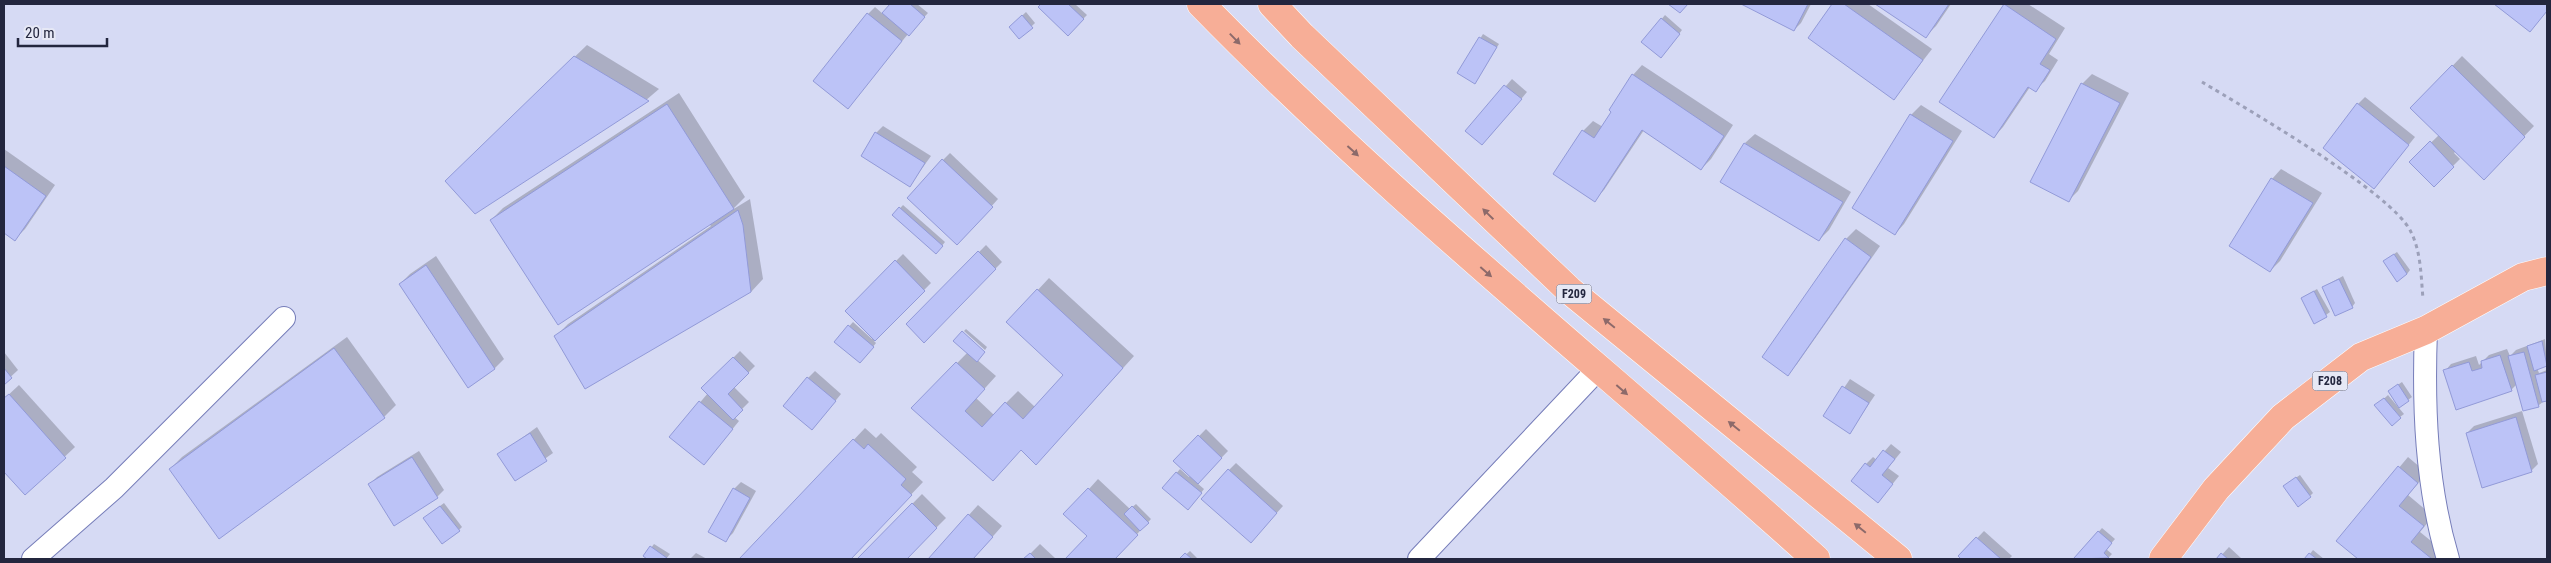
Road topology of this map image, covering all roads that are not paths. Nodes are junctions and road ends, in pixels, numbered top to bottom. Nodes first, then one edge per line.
1 (1202, 4) edge
2 (1272, 4) edge
3 (2547, 272) edge
4 (284, 318) dead end
5 (2426, 330) junction
6 (1598, 369) junction
7 (33, 559) edge
8 (1419, 559) edge
9 (1816, 559) edge
10 (1898, 559) edge
11 (2164, 559) edge
12 (2448, 559) edge

1 -> 6 main road
10 -> 2 main road, F209
3 - 5 main road, F208
4 - 7 street
5 - 11 main road, F208
5 - 12 street
6 - 8 street
6 -> 9 main road

